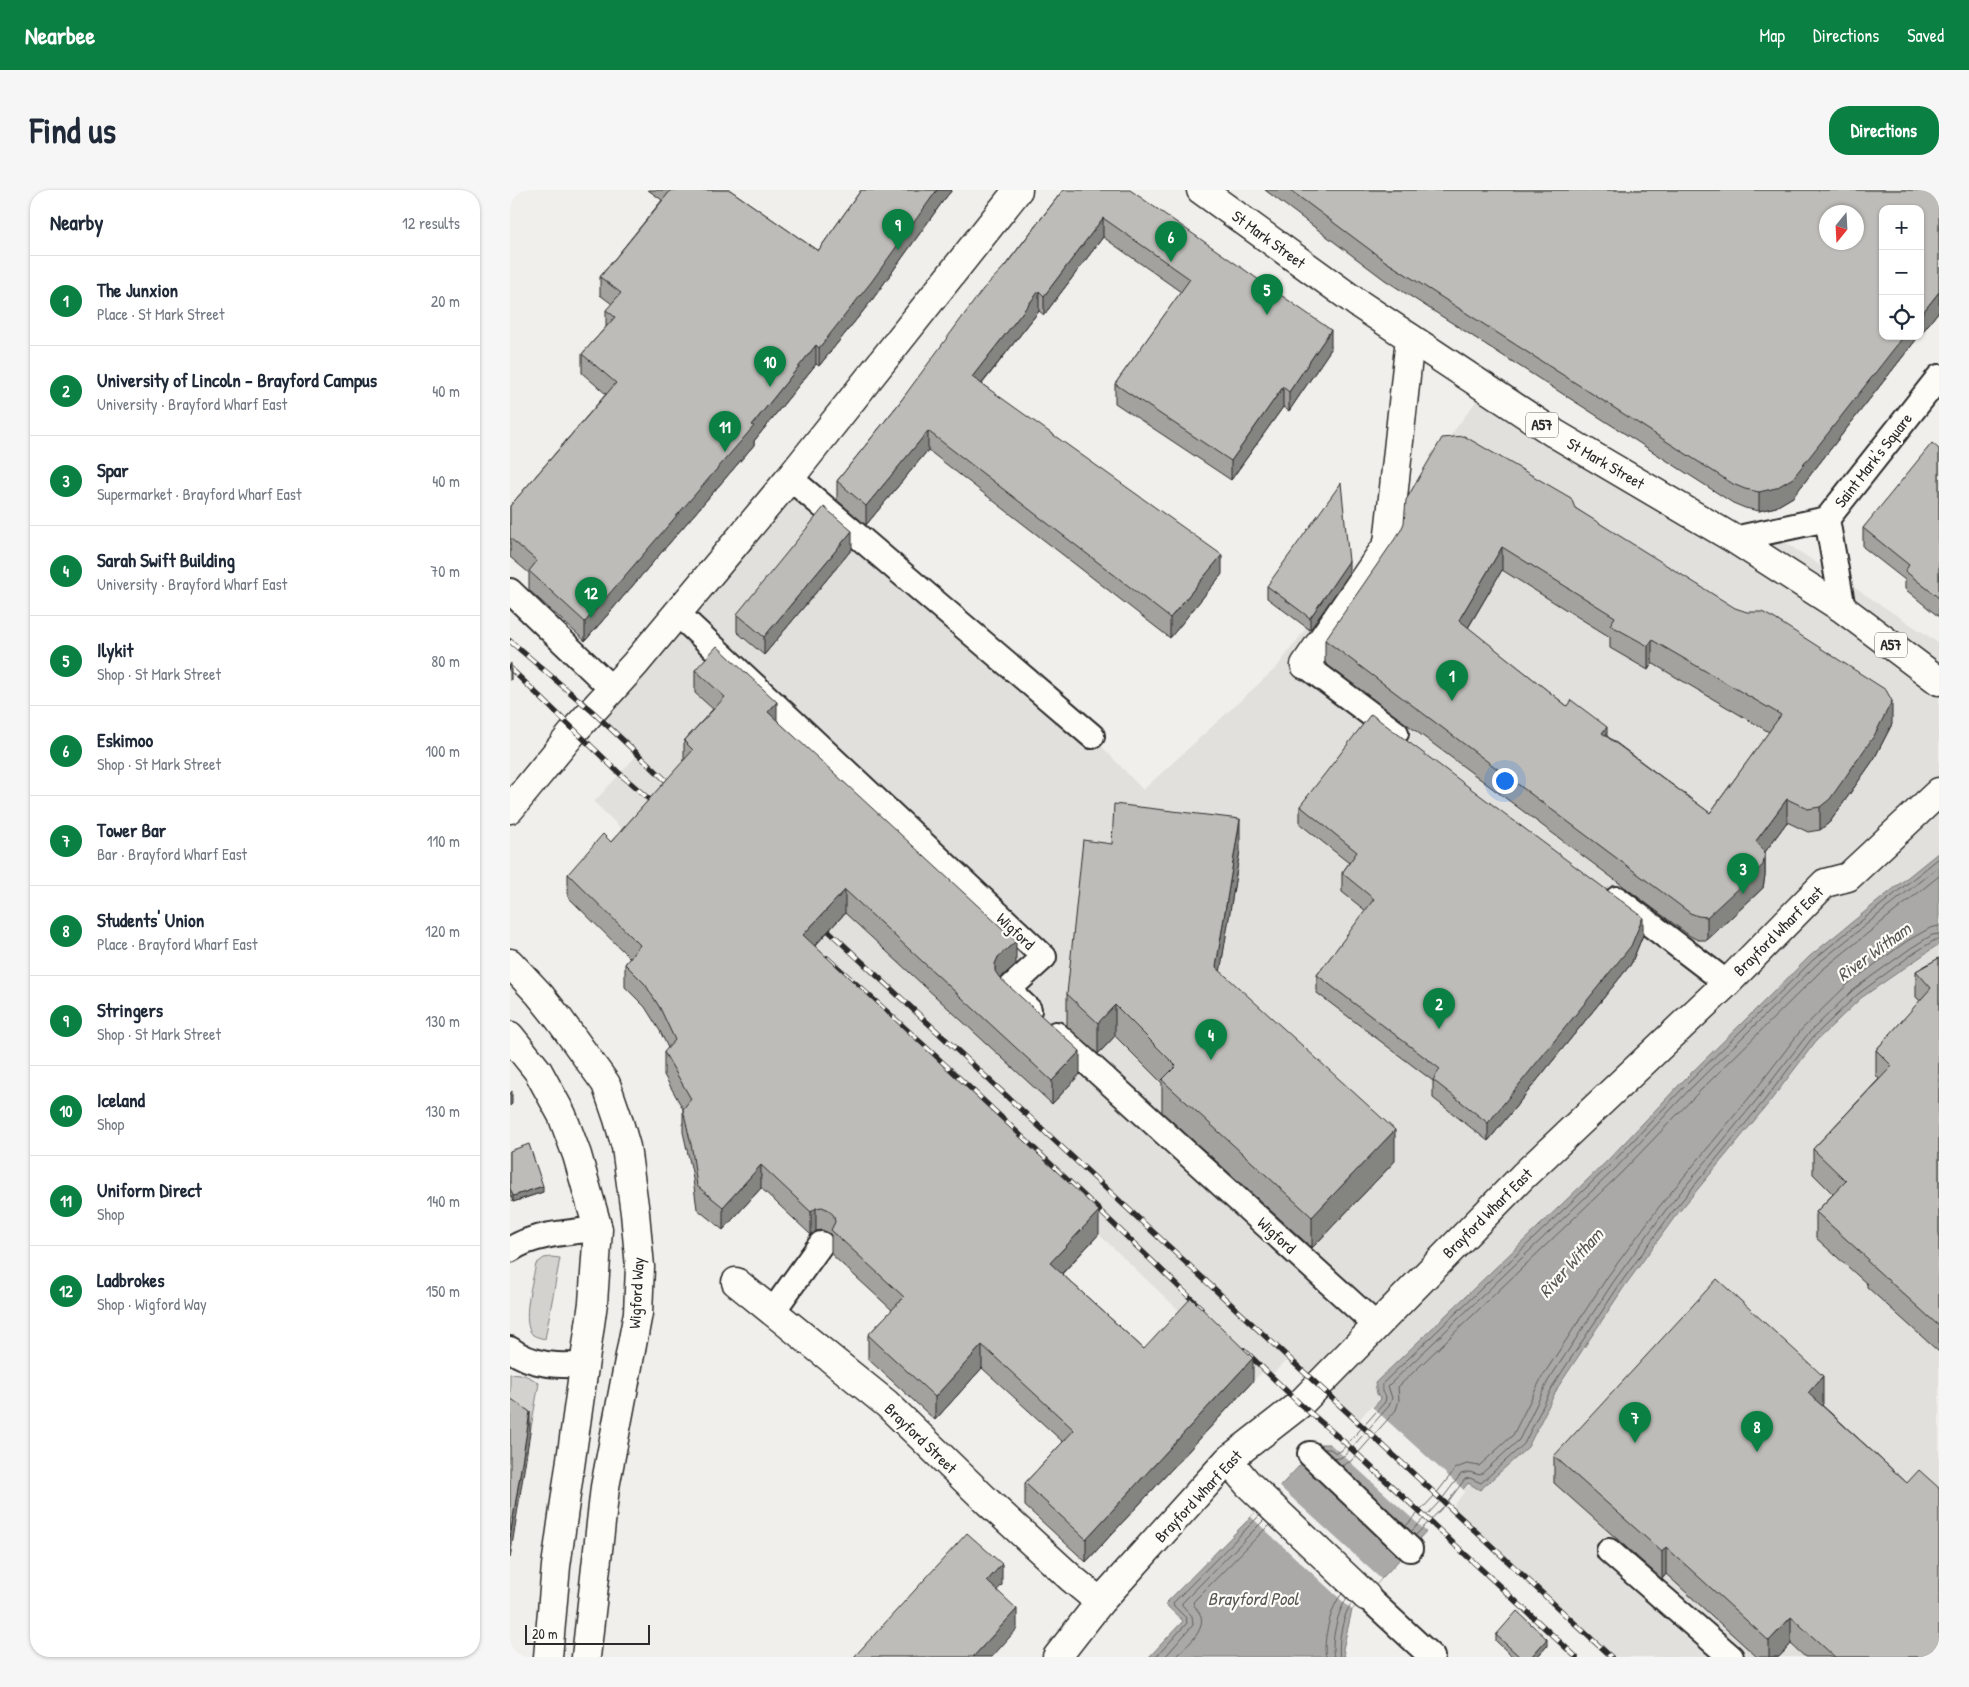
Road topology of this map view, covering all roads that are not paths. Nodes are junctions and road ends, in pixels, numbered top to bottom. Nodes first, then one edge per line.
1 (1018, 190) edge
2 (1201, 190) edge
3 (1410, 338) junction
4 (1939, 377) edge
5 (790, 478) junction
6 (1827, 519) junction
7 (1734, 539) junction
8 (510, 590) edge
9 (1843, 609) junction
10 (677, 613) junction
11 (1305, 666) joint
12 (1939, 681) edge
13 (613, 690) junction
14 (1092, 736) dead end
15 (1416, 748) edge
16 (1939, 792) edge
17 (510, 809) edge
18 (1597, 884) edge
19 (510, 963) edge
20 (1727, 983) junction
21 (510, 1036) edge
22 (598, 1229) junction
23 (821, 1244) edge
24 (510, 1250) edge
25 (736, 1282) dead end
26 (773, 1311) junction
27 (1377, 1326) junction
28 (510, 1349) edge
29 (584, 1365) junction
30 (1310, 1454) dead end
31 (1228, 1460) junction
32 (1410, 1549) dead end
33 (1609, 1551) dead end
34 (1366, 1596) joint
35 (1100, 1602) junction
36 (548, 1657) edge
37 (586, 1657) edge
38 (1056, 1657) edge
39 (1432, 1657) edge
40 (1731, 1657) edge

1 - 5 street
2 - 3 street, St Mark Street / A57
3 - 7 street, St Mark Street / A57
3 - 11 street
4 - 6 lane, Saint Mark's Square
5 - 10 street
5 - 14 lane
6 - 7 lane, Saint Mark's Square
6 - 9 lane, Saint Mark's Square
7 - 9 street, St Mark Street / A57
8 - 13 lane
9 - 12 street, St Mark Street / A57
10 - 13 street
10 - 27 lane, Wigford
11 - 15 lane
13 - 17 street
16 - 20 street, Brayford Wharf East
18 - 20 lane
19 - 37 street, Wigford Way
20 - 27 street, Brayford Wharf East
21 - 22 street
22 - 24 lane
22 - 29 street
23 - 26 lane
25 - 26 street, Brayford Street
26 - 35 street, Brayford Street
27 - 31 street, Brayford Wharf East
28 - 29 lane
29 - 36 street
30 - 32 lane
31 - 34 street
31 - 35 street, Brayford Wharf East
33 - 40 lane
34 - 39 lane
35 - 38 street, Brayford Wharf East

